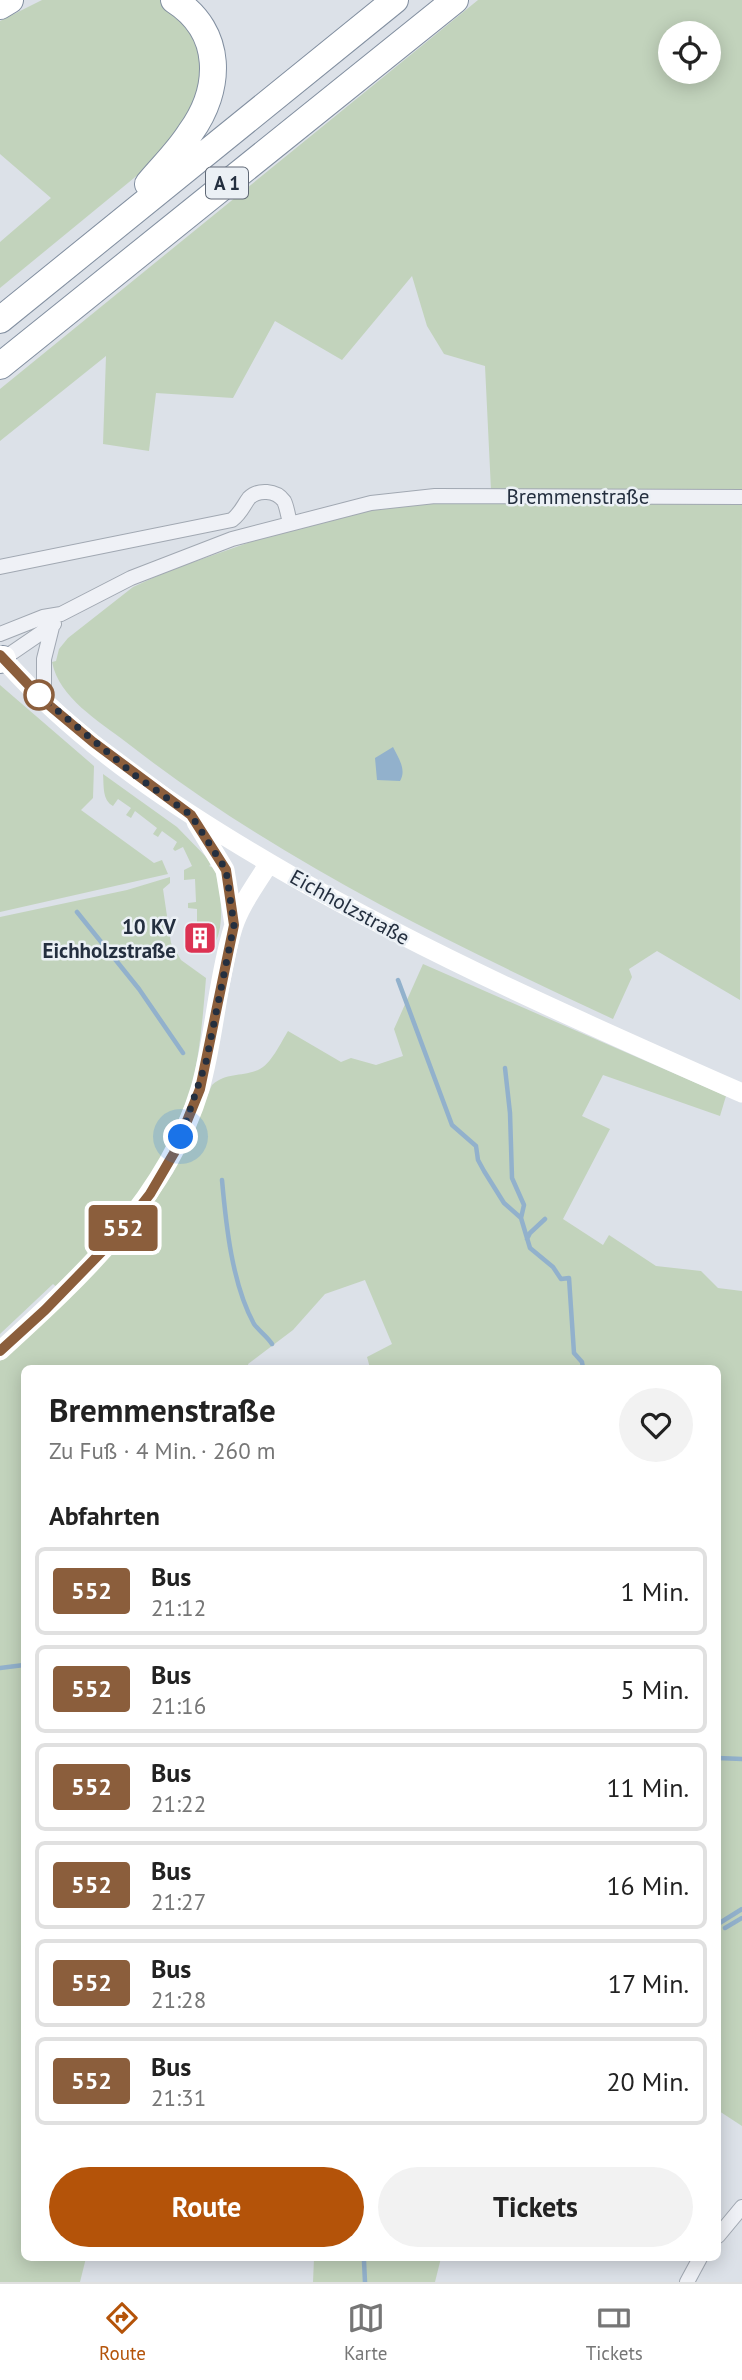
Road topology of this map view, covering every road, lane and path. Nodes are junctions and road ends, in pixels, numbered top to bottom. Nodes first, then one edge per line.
1 (10, 0) edge
2 (174, 0) edge
3 (395, 0) edge
4 (454, 0) edge
5 (0, 6) edge
6 (115, 227) junction
7 (0, 320) edge
8 (0, 366) edge
9 (742, 497) edge
10 (290, 523) junction
11 (0, 567) edge
12 (57, 621) junction
13 (1, 652) edge
14 (44, 701) junction
15 (191, 815) junction
16 (270, 863) junction
17 (234, 925) junction
18 (742, 1093) edge
19 (0, 1351) edge
20 (742, 2207) edge
21 (721, 2232) edge
22 (698, 2261) edge
23 (687, 2282) edge

1 - 5 highway
2 - 6 highway
3 - 6 highway, A 1
4 - 8 highway, A 1
6 - 7 highway, A 1
9 - 10 street, Bremmenstraße
10 - 11 street
10 - 12 street, Bremmenstraße
12 - 13 street, Bremmenstraße
12 - 13 street, Bremmenstraße
12 - 14 street
13 - 14 main road, Eichholzstraße
14 - 15 main road, Eichholzstraße
15 - 16 main road, Eichholzstraße
15 - 17 main road
16 - 17 main road
16 - 18 main road, Eichholzstraße
17 - 19 main road
20 - 21 street
22 - 23 street

